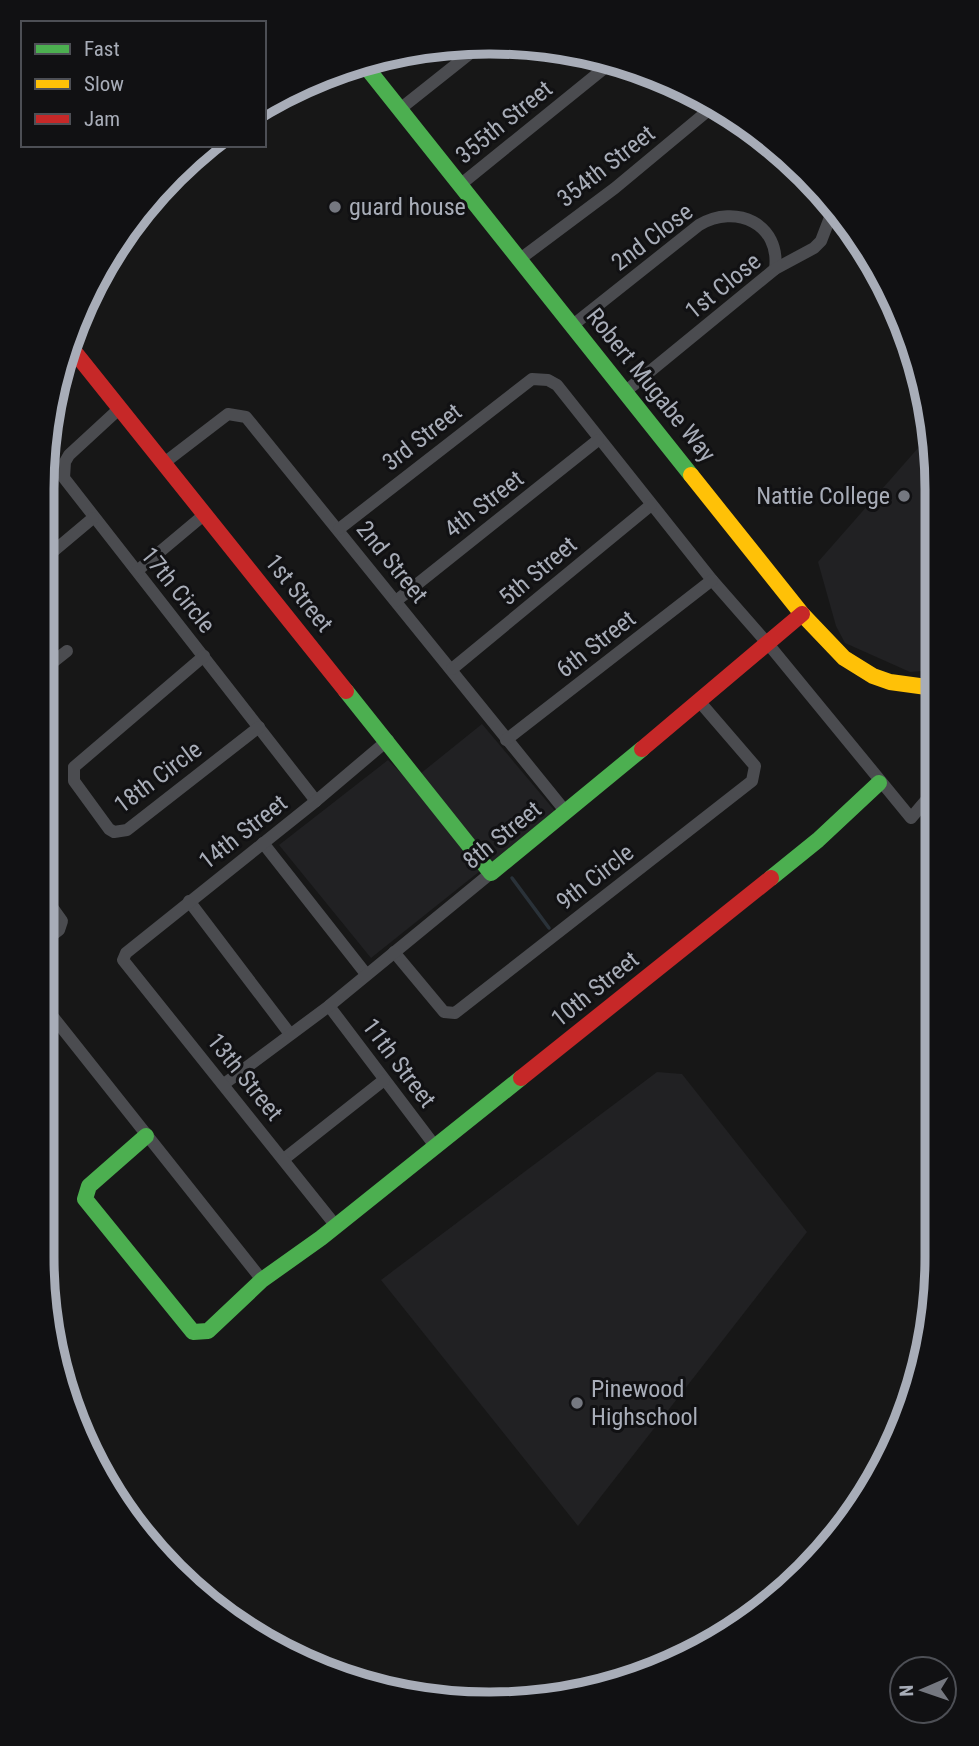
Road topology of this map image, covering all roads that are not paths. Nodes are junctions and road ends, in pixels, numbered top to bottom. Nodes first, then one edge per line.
1 (468, 55) edge
2 (603, 69) edge
3 (370, 71) edge
4 (400, 109) junction
5 (704, 111) edge
6 (460, 185) junction
7 (830, 218) edge
8 (520, 259) junction
9 (775, 269) junction
10 (573, 325) junction
11 (76, 354) edge
12 (626, 391) junction
13 (120, 408) junction
14 (598, 440) junction
15 (164, 463) junction
16 (651, 505) junction
17 (205, 514) junction
18 (93, 518) junction
19 (339, 529) junction
20 (54, 551) edge
21 (136, 571) junction
22 (712, 580) junction
23 (396, 601) junction
24 (802, 614) junction
25 (769, 645) junction
26 (67, 651) dead end
27 (204, 656) junction
28 (54, 661) edge
29 (453, 669) junction
30 (925, 687) edge
31 (699, 701) junction
32 (259, 727) junction
33 (388, 740) junction
34 (506, 740) junction
35 (879, 783) junction
36 (316, 801) junction
37 (925, 802) edge
38 (566, 812) junction
39 (263, 843) junction
40 (491, 873) junction
41 (189, 901) junction
42 (54, 910) edge
43 (54, 934) edge
44 (394, 952) junction
45 (124, 957) joint
46 (366, 974) junction
47 (328, 1006) junction
48 (54, 1018) edge
49 (290, 1034) junction
50 (384, 1080) junction
51 (224, 1084) junction
52 (146, 1136) junction
53 (435, 1146) junction
54 (284, 1159) junction
55 (336, 1226) junction
56 (262, 1280) junction

1 - 4 street
2 - 6 street, 355th Street
3 - 4 street, Robert Mugabe Way
4 - 6 street, Robert Mugabe Way
5 - 8 street, 354th Street
6 - 8 street, Robert Mugabe Way
7 - 9 street, 1st Close
8 - 10 street, Robert Mugabe Way
9 - 10 street, 2nd Close
9 - 12 street, 1st Close
10 - 12 street, Robert Mugabe Way
11 - 13 street, 1st Street
12 - 24 street, Robert Mugabe Way
13 - 15 street, 1st Street
13 - 18 street, 17th Circle
14 - 16 street
14 - 19 street, 3rd Street
14 - 23 street, 4th Street
15 - 17 street, 1st Street
15 - 19 street, 2nd Street
16 - 22 street
16 - 29 street, 5th Street
17 - 21 street
17 - 33 street, 1st Street
18 - 20 street
18 - 21 street, 17th Circle
19 - 23 street, 2nd Street
21 - 27 street, 17th Circle
22 - 25 street
22 - 34 street, 6th Street
23 - 29 street, 2nd Street
24 - 25 street, 8th Street
24 - 30 street, Robert Mugabe Way
25 - 31 street, 8th Street
25 - 35 street
26 - 28 street
27 - 32 street, 17th Circle
27 - 32 street, 18th Circle
29 - 34 street, 2nd Street
31 - 38 street, 8th Street
31 - 44 street, 9th Circle
32 - 36 street, 17th Circle
33 - 36 street, 14th Street
33 - 40 street, 1st Street
34 - 38 street, 2nd Street
35 - 37 street
35 - 53 street, 10th Street
36 - 39 street, 14th Street
38 - 40 street, 8th Street
39 - 41 street, 14th Street
39 - 46 street
40 - 44 street, 8th Street
41 - 45 street, 14th Street
41 - 49 street
42 - 43 street
44 - 46 street, 8th Street
45 - 51 street, 13th Street
46 - 47 street, 8th Street
47 - 49 street, 8th Street
47 - 50 street, 11th Street
48 - 52 street
49 - 51 street, 8th Street
50 - 53 street, 11th Street
50 - 54 street
51 - 54 street, 13th Street
52 - 56 street
52 - 56 street, 10th Street
53 - 55 street, 10th Street
54 - 55 street, 13th Street
55 - 56 street, 10th Street

